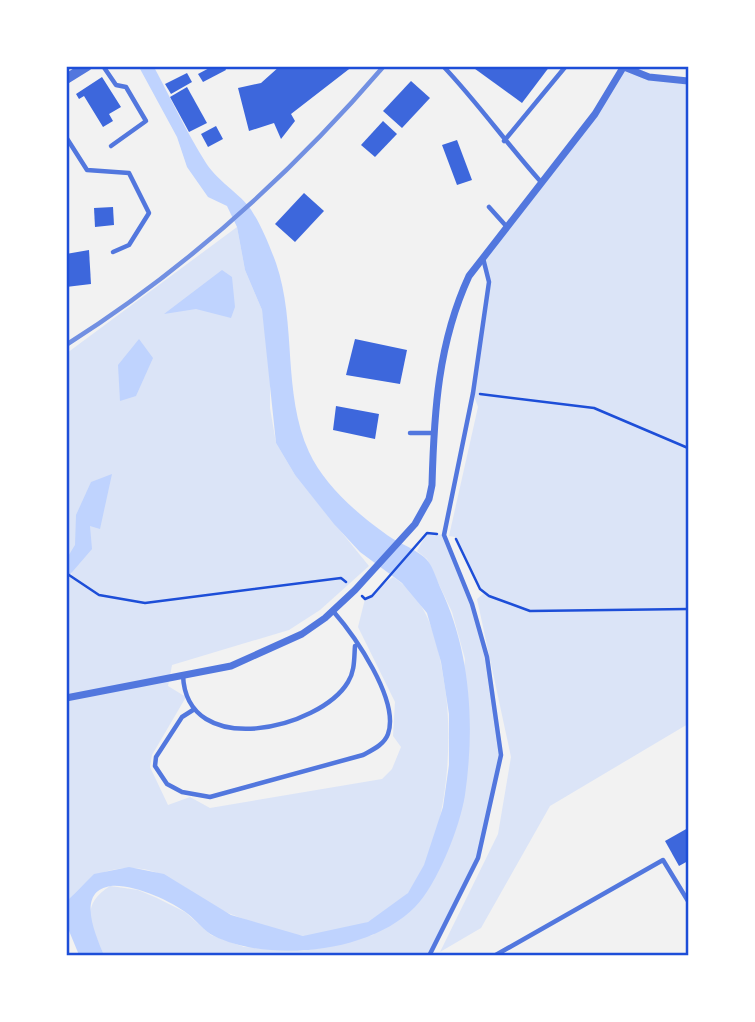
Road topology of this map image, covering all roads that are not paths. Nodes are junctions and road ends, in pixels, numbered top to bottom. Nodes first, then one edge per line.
1 (87, 66) edge
2 (103, 66) edge
3 (443, 66) edge
4 (566, 66) edge
5 (624, 67) edge
6 (68, 74) edge
7 (688, 81) edge
8 (66, 137) edge
9 (504, 141) junction
10 (111, 146) dead end
11 (541, 182) junction
12 (488, 207) dead end
13 (507, 227) junction
14 (113, 252) dead end
15 (483, 258) junction
16 (410, 433) dead end
17 (433, 433) junction
18 (333, 611) junction
19 (355, 645) junction
20 (183, 675) junction
21 (66, 698) edge
22 (192, 710) junction
23 (688, 901) edge
24 (429, 956) edge
25 (494, 956) edge

1 - 6 street
2 - 10 lane
3 - 9 lane
4 - 9 lane
5 - 7 street
5 - 11 street
8 - 14 lane
9 - 11 lane
11 - 13 street
12 - 13 lane
13 - 15 street
15 - 17 street
15 - 24 lane
16 - 17 lane
17 - 18 street
18 - 19 lane
18 - 20 street
19 - 22 lane
19 - 22 lane
20 - 21 street
20 - 22 lane
23 - 25 lane

